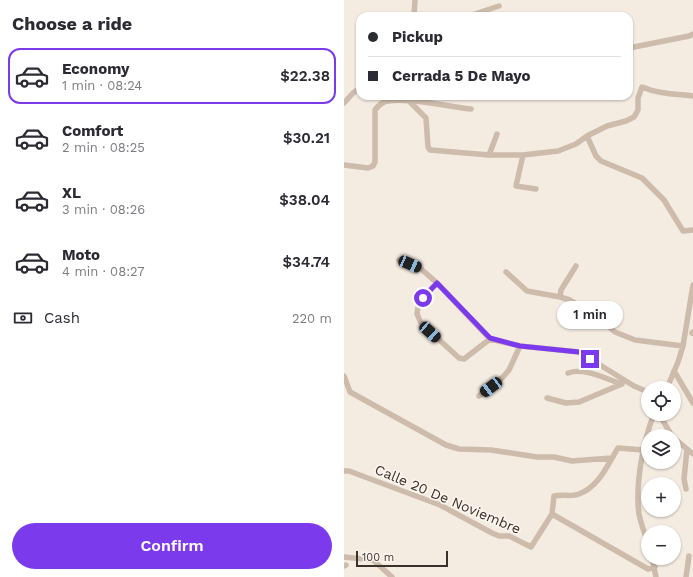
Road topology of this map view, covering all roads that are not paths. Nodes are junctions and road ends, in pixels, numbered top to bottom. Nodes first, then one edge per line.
1 (415, 0) edge
2 (499, 6) dead end
3 (414, 12) edge
4 (481, 12) edge
5 (693, 34) edge
6 (633, 47) edge
7 (356, 91) edge
8 (693, 96) edge
9 (408, 100) junction
10 (344, 103) edge
11 (471, 109) dead end
12 (497, 134) dead end
13 (587, 136) junction
14 (489, 155) junction
15 (523, 155) junction
16 (344, 165) edge
17 (536, 189) dead end
18 (693, 230) edge
19 (399, 260) dead end
20 (576, 266) dead end
21 (506, 272) dead end
22 (437, 283) junction
23 (693, 285) edge
24 (560, 297) junction
25 (693, 333) edge
26 (685, 334) junction
27 (490, 338) junction
28 (520, 346) junction
29 (683, 346) junction
30 (674, 371) junction
31 (568, 374) dead end
32 (344, 376) edge
33 (670, 381) edge
34 (622, 384) junction
35 (634, 386) junction
36 (641, 389) edge
37 (350, 392) junction
38 (344, 395) edge
39 (479, 396) dead end
40 (547, 398) dead end
41 (693, 402) edge
42 (681, 444) edge
43 (687, 449) junction
44 (641, 450) edge
45 (693, 454) edge
46 (612, 458) junction
47 (641, 468) edge
48 (344, 471) edge
49 (686, 489) dead end
50 (552, 514) junction
51 (642, 525) edge
52 (689, 556) dead end
53 (344, 557) edge
54 (655, 567) joint
55 (392, 577) edge
56 (656, 577) edge
57 (686, 577) edge

1 - 3 street
2 - 4 street
5 - 6 street
7 - 10 street
8 - 13 street
9 - 11 street
9 - 14 street
9 - 16 street
12 - 14 street
13 - 15 street
13 - 18 street
14 - 15 street
15 - 17 street
19 - 22 street
20 - 24 street
21 - 24 street
22 - 27 street
22 - 27 street
23 - 26 street
24 - 29 street
25 - 26 street
26 - 29 street
27 - 28 street
28 - 35 street
28 - 39 street
29 - 30 street
30 - 33 street
30 - 41 street
31 - 34 street
32 - 37 street
34 - 35 street
34 - 40 street
35 - 36 street
37 - 38 street
37 - 46 street, Calle 20 De Noviembre
42 - 43 street
43 - 45 street
43 - 49 street
44 - 46 street, Calle 20 De Noviembre
46 - 50 street, Calle 20 De Noviembre
47 - 51 street
48 - 50 street, Calle 20 De Noviembre
50 - 54 street
52 - 57 street
53 - 55 street
54 - 56 street

